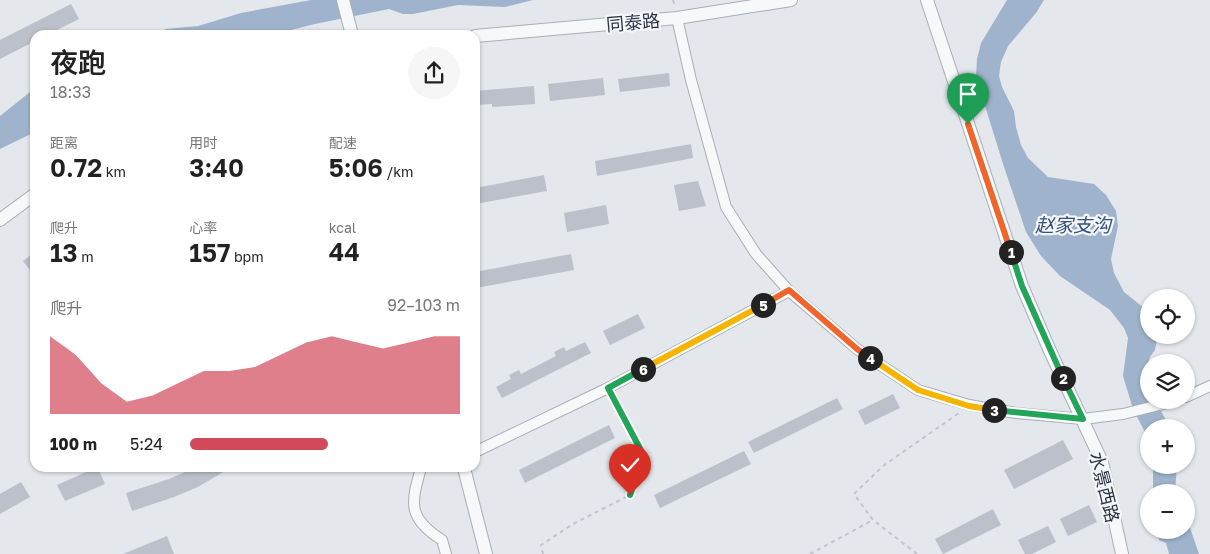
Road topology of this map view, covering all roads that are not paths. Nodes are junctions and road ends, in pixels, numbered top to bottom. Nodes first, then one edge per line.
1 (343, 0) edge
2 (791, 0) edge
3 (927, 0) edge
4 (677, 18) junction
5 (351, 30) edge
6 (480, 36) edge
7 (30, 198) edge
8 (0, 220) edge
9 (789, 290) junction
10 (1210, 386) edge
11 (1195, 393) edge
12 (1141, 409) edge
13 (1083, 419) junction
14 (480, 450) edge
15 (420, 472) edge
16 (465, 472) edge
17 (446, 554) edge
18 (486, 554) edge
19 (1122, 554) edge

1 - 5 street
2 - 4 street, 同泰路
3 - 13 street, 水景西路
4 - 6 street, 同泰路
4 - 9 street
7 - 8 street
9 - 13 street
9 - 14 street
10 - 11 street
12 - 13 street
13 - 19 street, 水景西路
15 - 17 street
16 - 18 street

